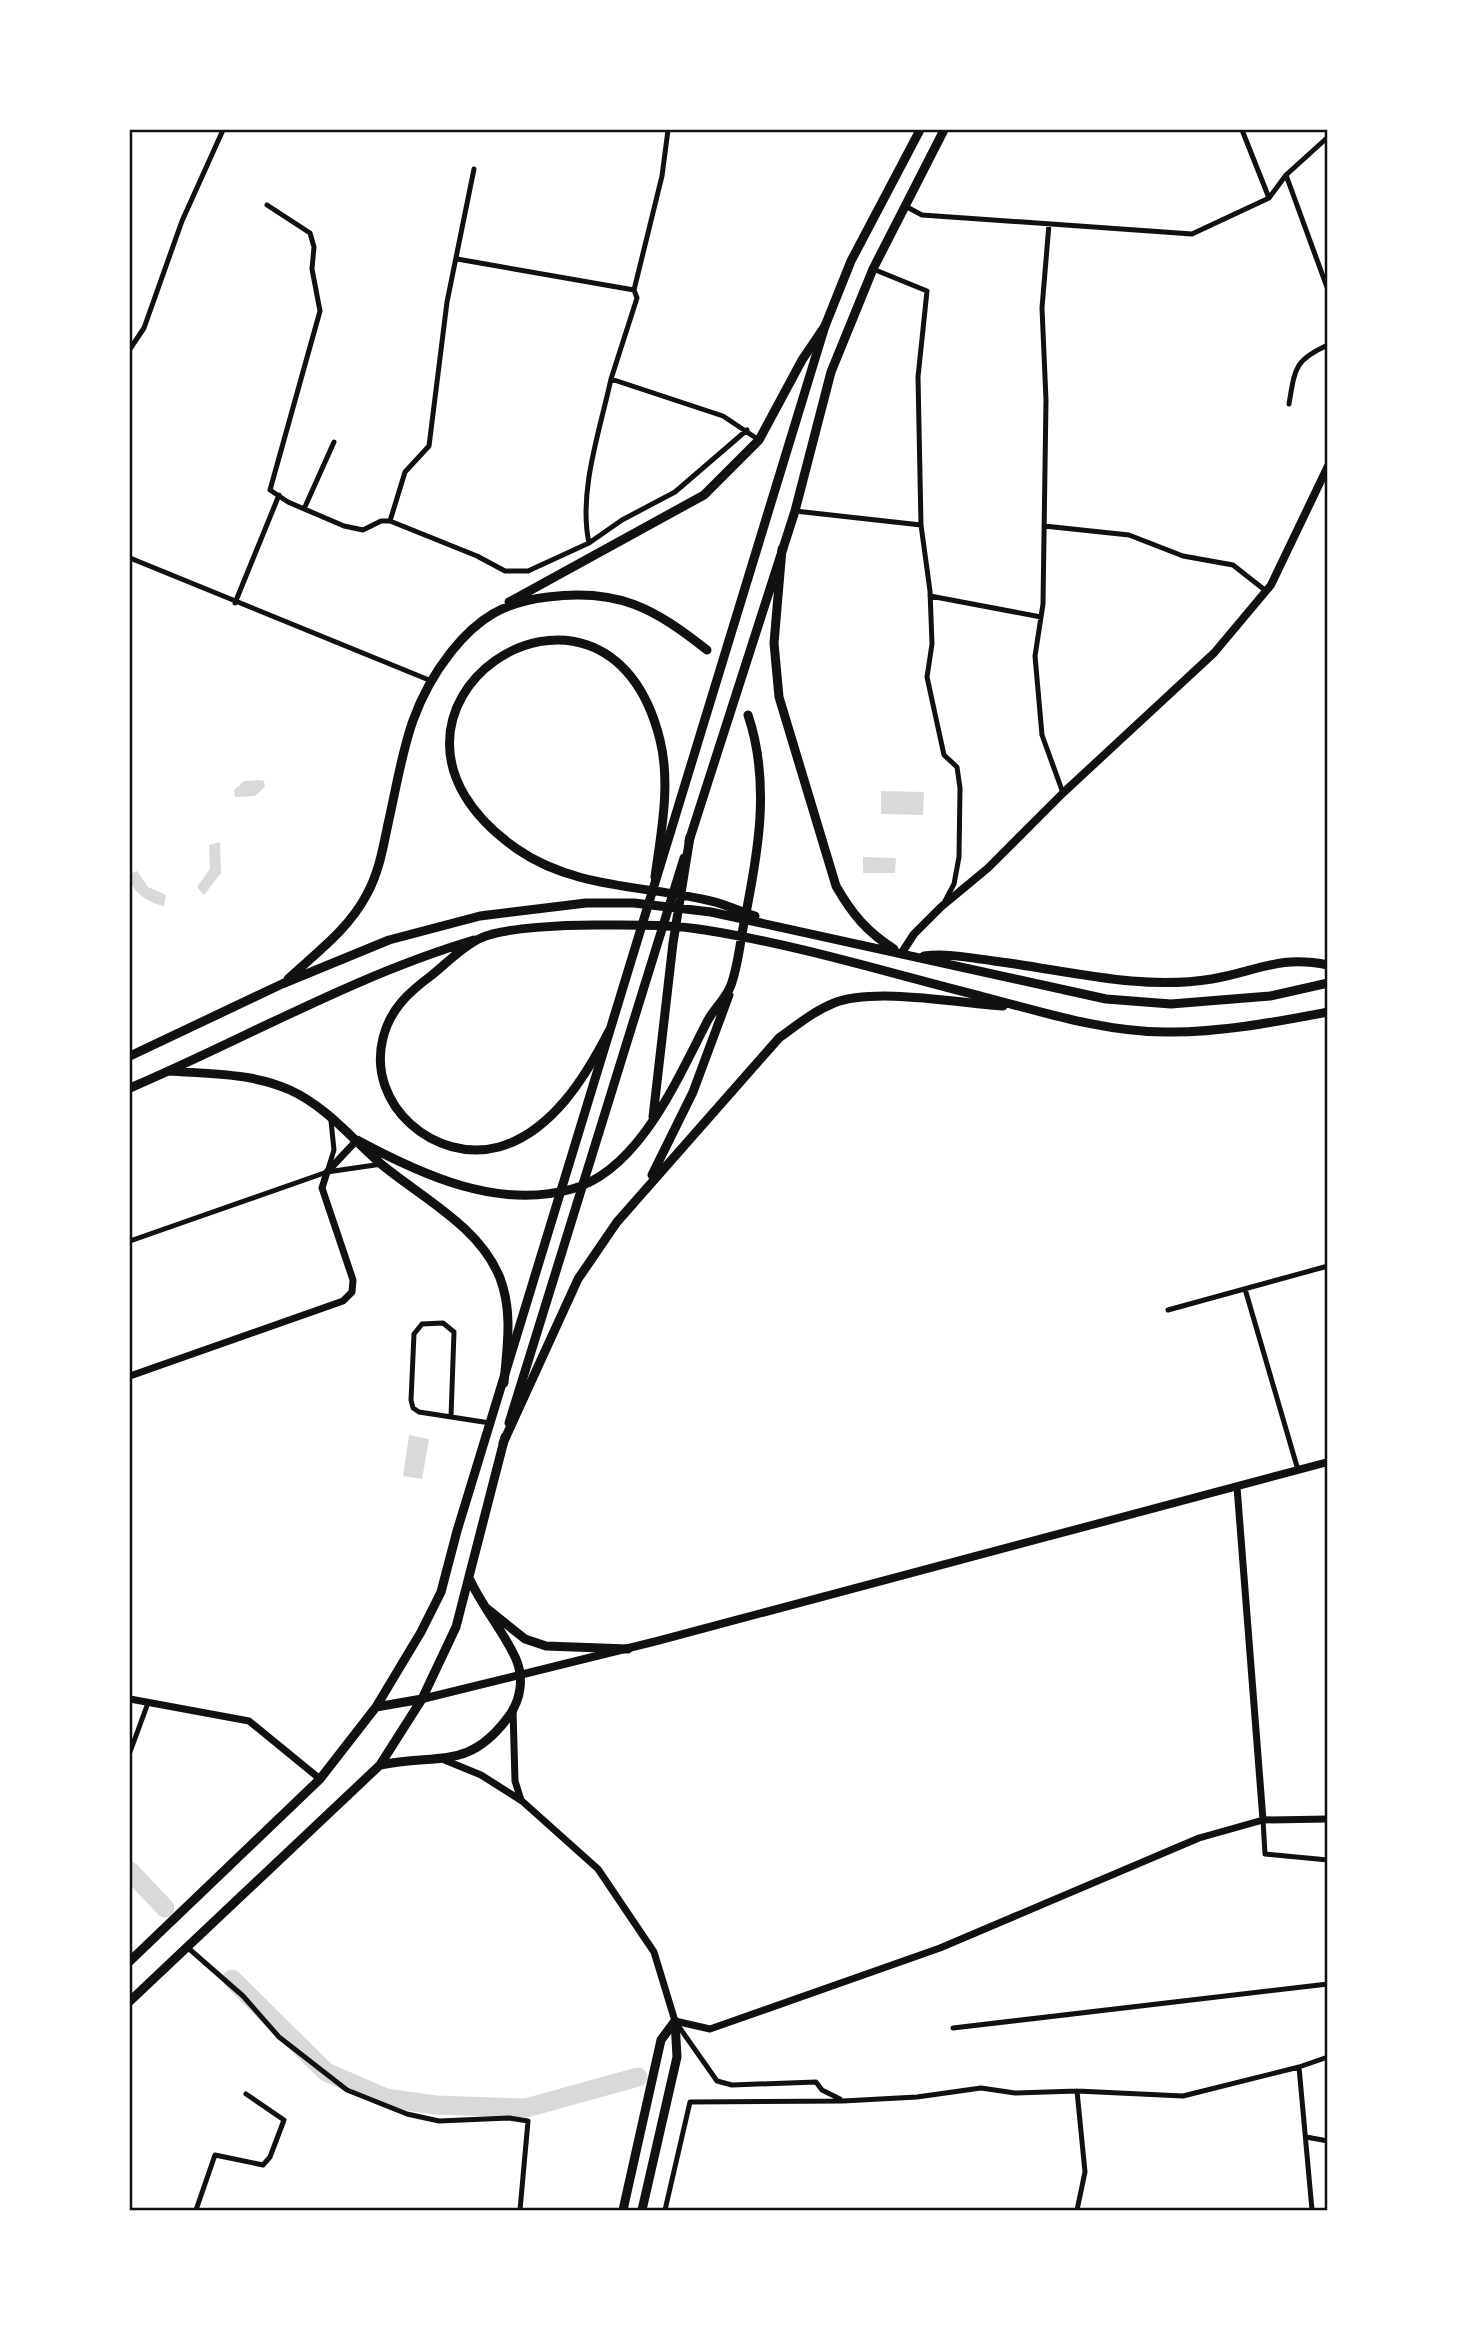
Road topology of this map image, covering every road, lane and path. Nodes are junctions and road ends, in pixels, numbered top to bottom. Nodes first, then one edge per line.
1 (223, 130) edge
2 (668, 130) edge
3 (920, 130) edge
4 (944, 130) edge
5 (1242, 130) edge
6 (1328, 137) edge
7 (474, 169) dead end
8 (1286, 174) junction
9 (1269, 198) junction
10 (267, 205) dead end
11 (904, 205) junction
12 (1049, 224) junction
13 (457, 259) junction
14 (873, 270) junction
15 (634, 290) junction
16 (1328, 290) edge
17 (825, 326) junction
18 (1328, 345) edge
19 (130, 349) edge
20 (611, 379) junction
21 (1289, 404) dead end
22 (747, 430) junction
23 (759, 440) junction
24 (334, 442) dead end
25 (1328, 466) edge
26 (279, 495) junction
27 (304, 509) junction
28 (795, 511) junction
29 (390, 521) junction
30 (921, 525) junction
31 (1044, 526) junction
32 (589, 543) junction
33 (782, 549) junction
34 (130, 558) edge
35 (1266, 591) junction
36 (930, 596) junction
37 (235, 603) junction
38 (489, 613) junction
39 (1041, 617) junction
40 (707, 650) dead end
41 (429, 680) junction
42 (747, 715) dead end
43 (1063, 793) junction
44 (690, 837) junction
45 (655, 877) junction
46 (941, 907) junction
47 (793, 929) junction
48 (482, 937) junction
49 (901, 954) junction
50 (916, 957) junction
51 (1328, 965) edge
52 (1328, 983) edge
53 (282, 984) junction
54 (731, 988) junction
55 (1024, 1007) junction
56 (1328, 1012) edge
57 (609, 1031) junction
58 (130, 1056) edge
59 (170, 1071) junction
60 (130, 1088) edge
61 (330, 1115) junction
62 (652, 1122) junction
63 (357, 1140) junction
64 (382, 1164) junction
65 (327, 1172) junction
66 (649, 1183) junction
67 (130, 1241) edge
68 (1328, 1266) edge
69 (1245, 1289) junction
70 (1168, 1310) dead end
71 (130, 1376) edge
72 (504, 1383) junction
73 (451, 1417) junction
74 (491, 1423) junction
75 (503, 1443) junction
76 (1328, 1462) edge
77 (1298, 1470) junction
78 (1237, 1487) junction
79 (470, 1580) junction
80 (481, 1604) junction
81 (628, 1649) junction
82 (520, 1674) junction
83 (130, 1699) edge
84 (422, 1699) junction
85 (148, 1703) junction
86 (376, 1707) junction
87 (513, 1710) junction
88 (130, 1752) edge
89 (442, 1759) junction
90 (380, 1765) junction
91 (320, 1779) junction
92 (522, 1801) junction
93 (1328, 1819) edge
94 (1263, 1820) junction
95 (1328, 1860) edge
96 (187, 1947) junction
97 (130, 1961) edge
98 (1328, 1984) edge
99 (130, 2001) edge
100 (675, 2021) junction
101 (953, 2028) dead end
102 (1328, 2057) edge
103 (1299, 2067) junction
104 (1077, 2091) junction
105 (246, 2094) dead end
106 (843, 2101) junction
107 (1306, 2137) junction
108 (1328, 2141) edge
109 (196, 2210) edge
110 (520, 2210) edge
111 (623, 2210) edge
112 (642, 2210) edge
113 (665, 2210) edge
114 (1077, 2210) edge
115 (1312, 2210) edge

1 - 19 street
2 - 15 street
3 - 17 main road
4 - 11 main road
5 - 9 street
6 - 8 street
7 - 13 street
8 - 9 street
8 - 16 street
9 - 12 street
10 - 26 street
11 - 12 street
11 - 14 main road
12 - 31 street
13 - 15 street
13 - 29 street
14 - 28 main road
14 - 30 street
15 - 20 street
17 - 23 main road
17 - 45 main road
18 - 21 street
20 - 22 street
20 - 32 street
22 - 23 street
22 - 32 street
23 - 38 main road
24 - 27 street
25 - 35 main road
26 - 27 street
26 - 37 street
27 - 29 street
28 - 30 street
28 - 33 main road
29 - 32 street
30 - 36 street
31 - 35 street
31 - 39 street
33 - 44 main road
33 - 49 main road
34 - 37 street
35 - 43 main road
36 - 39 street
36 - 46 street
37 - 41 street
38 - 40 main road
38 - 41 main road
39 - 43 street
41 - 53 main road
42 - 54 main road
43 - 46 main road
44 - 62 main road
44 - 75 main road
45 - 47 main road
45 - 57 main road
46 - 49 main road
47 - 49 main road
47 - 53 main road
48 - 55 main road
48 - 57 main road
48 - 59 main road
49 - 50 main road
50 - 51 main road
50 - 52 main road
53 - 58 main road
54 - 62 main road
54 - 66 main road
55 - 56 main road
55 - 66 main road
57 - 72 main road
59 - 60 main road
59 - 61 main road
61 - 63 main road
61 - 65 street
62 - 63 main road
63 - 64 main road
63 - 65 street
64 - 65 street
64 - 72 main road
65 - 67 street
65 - 71 street
66 - 75 main road
68 - 69 street
69 - 70 street
69 - 77 street
72 - 74 main road
73 - 73 street
73 - 74 street
74 - 86 main road
75 - 79 main road
76 - 77 main road
77 - 78 main road
78 - 81 main road
78 - 94 street
79 - 80 main road
79 - 84 main road
80 - 81 main road
80 - 82 main road
81 - 82 main road
82 - 84 main road
82 - 87 main road
83 - 85 street
84 - 86 main road
84 - 90 main road
85 - 88 street
85 - 91 street
86 - 91 main road
87 - 89 main road
87 - 92 street
89 - 90 main road
89 - 92 street
90 - 96 main road
91 - 97 main road
92 - 100 street
93 - 94 street
94 - 95 street
94 - 100 street
96 - 99 main road
96 - 110 street
98 - 101 street
100 - 106 street
100 - 111 main road
100 - 112 main road
102 - 103 street
103 - 104 street
103 - 107 street
104 - 106 street
104 - 114 street
105 - 109 street
106 - 113 street
107 - 108 street
107 - 115 street

